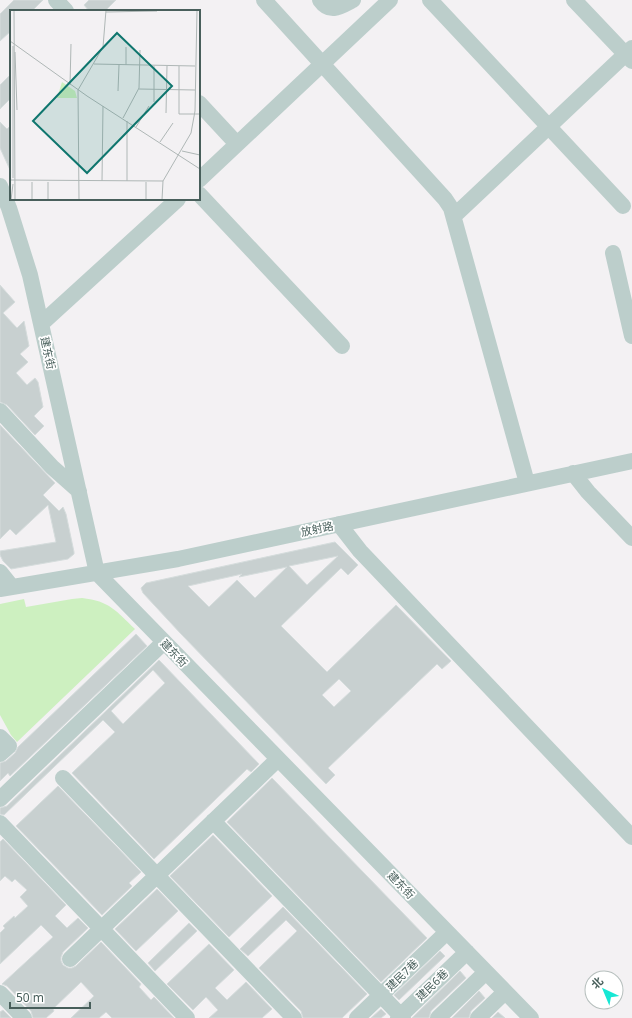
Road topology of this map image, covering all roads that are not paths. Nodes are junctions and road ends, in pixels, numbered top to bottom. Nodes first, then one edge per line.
1 (56, 0) edge
2 (264, 0) edge
3 (320, 0) edge
4 (354, 0) edge
5 (430, 0) edge
6 (574, 0) edge
7 (386, 1) edge
8 (65, 10) edge
9 (630, 54) edge
10 (322, 64) junction
11 (200, 103) edge
12 (548, 127) junction
13 (237, 144) junction
14 (200, 179) edge
15 (0, 186) edge
16 (200, 195) edge
17 (177, 200) edge
18 (623, 206) dead end
19 (454, 216) junction
20 (612, 253) dead end
21 (41, 324) junction
22 (632, 336) edge
23 (342, 346) dead end
24 (0, 411) edge
25 (632, 461) edge
26 (573, 473) junction
27 (527, 483) junction
28 (79, 491) junction
29 (339, 524) junction
30 (632, 538) edge
31 (0, 572) edge
32 (97, 573) junction
33 (6, 588) edge
34 (164, 642) junction
35 (0, 737) edge
36 (0, 754) edge
37 (278, 759) junction
38 (63, 778) dead end
39 (0, 799) edge
40 (212, 821) junction
41 (0, 823) edge
42 (632, 837) edge
43 (157, 875) junction
44 (101, 928) junction
45 (447, 932) junction
46 (467, 952) junction
47 (70, 958) dead end
48 (486, 972) junction
49 (505, 992) junction
50 (0, 993) edge
51 (381, 995) junction
52 (401, 1017) edge
53 (24, 1018) edge
54 (188, 1018) edge
55 (294, 1018) edge
56 (357, 1018) edge
57 (438, 1018) edge
58 (478, 1018) edge
59 (530, 1018) edge

1 - 8 street
2 - 10 street
3 - 4 street
5 - 12 street
6 - 9 street
7 - 10 street
9 - 12 street
10 - 13 street
10 - 19 street
11 - 13 street
12 - 18 street
12 - 19 street
13 - 14 street
15 - 21 street, 建东街
16 - 23 street
17 - 21 street
19 - 27 street
20 - 22 street
21 - 28 street, 建东街
24 - 28 street
25 - 26 street, 放射路
26 - 27 street, 放射路
26 - 30 street
27 - 29 street, 放射路
28 - 32 street, 建东街
29 - 32 street, 放射路
29 - 42 street
31 - 33 street
32 - 33 street, 放射路
32 - 34 street, 建东街
34 - 37 street, 建东街
34 - 39 street
35 - 36 street
37 - 40 street
37 - 45 street, 建东街
38 - 43 street
40 - 43 street
40 - 51 street
41 - 44 street
43 - 44 street
43 - 55 street
44 - 47 street
44 - 54 street
45 - 46 street, 建东街
45 - 51 street, 建民7巷
46 - 48 street, 建东街
46 - 52 street, 建民6巷
48 - 49 street, 建东街
48 - 57 street
49 - 58 street
49 - 59 street, 建东街
50 - 53 street
51 - 52 street
51 - 56 street, 建民7巷

